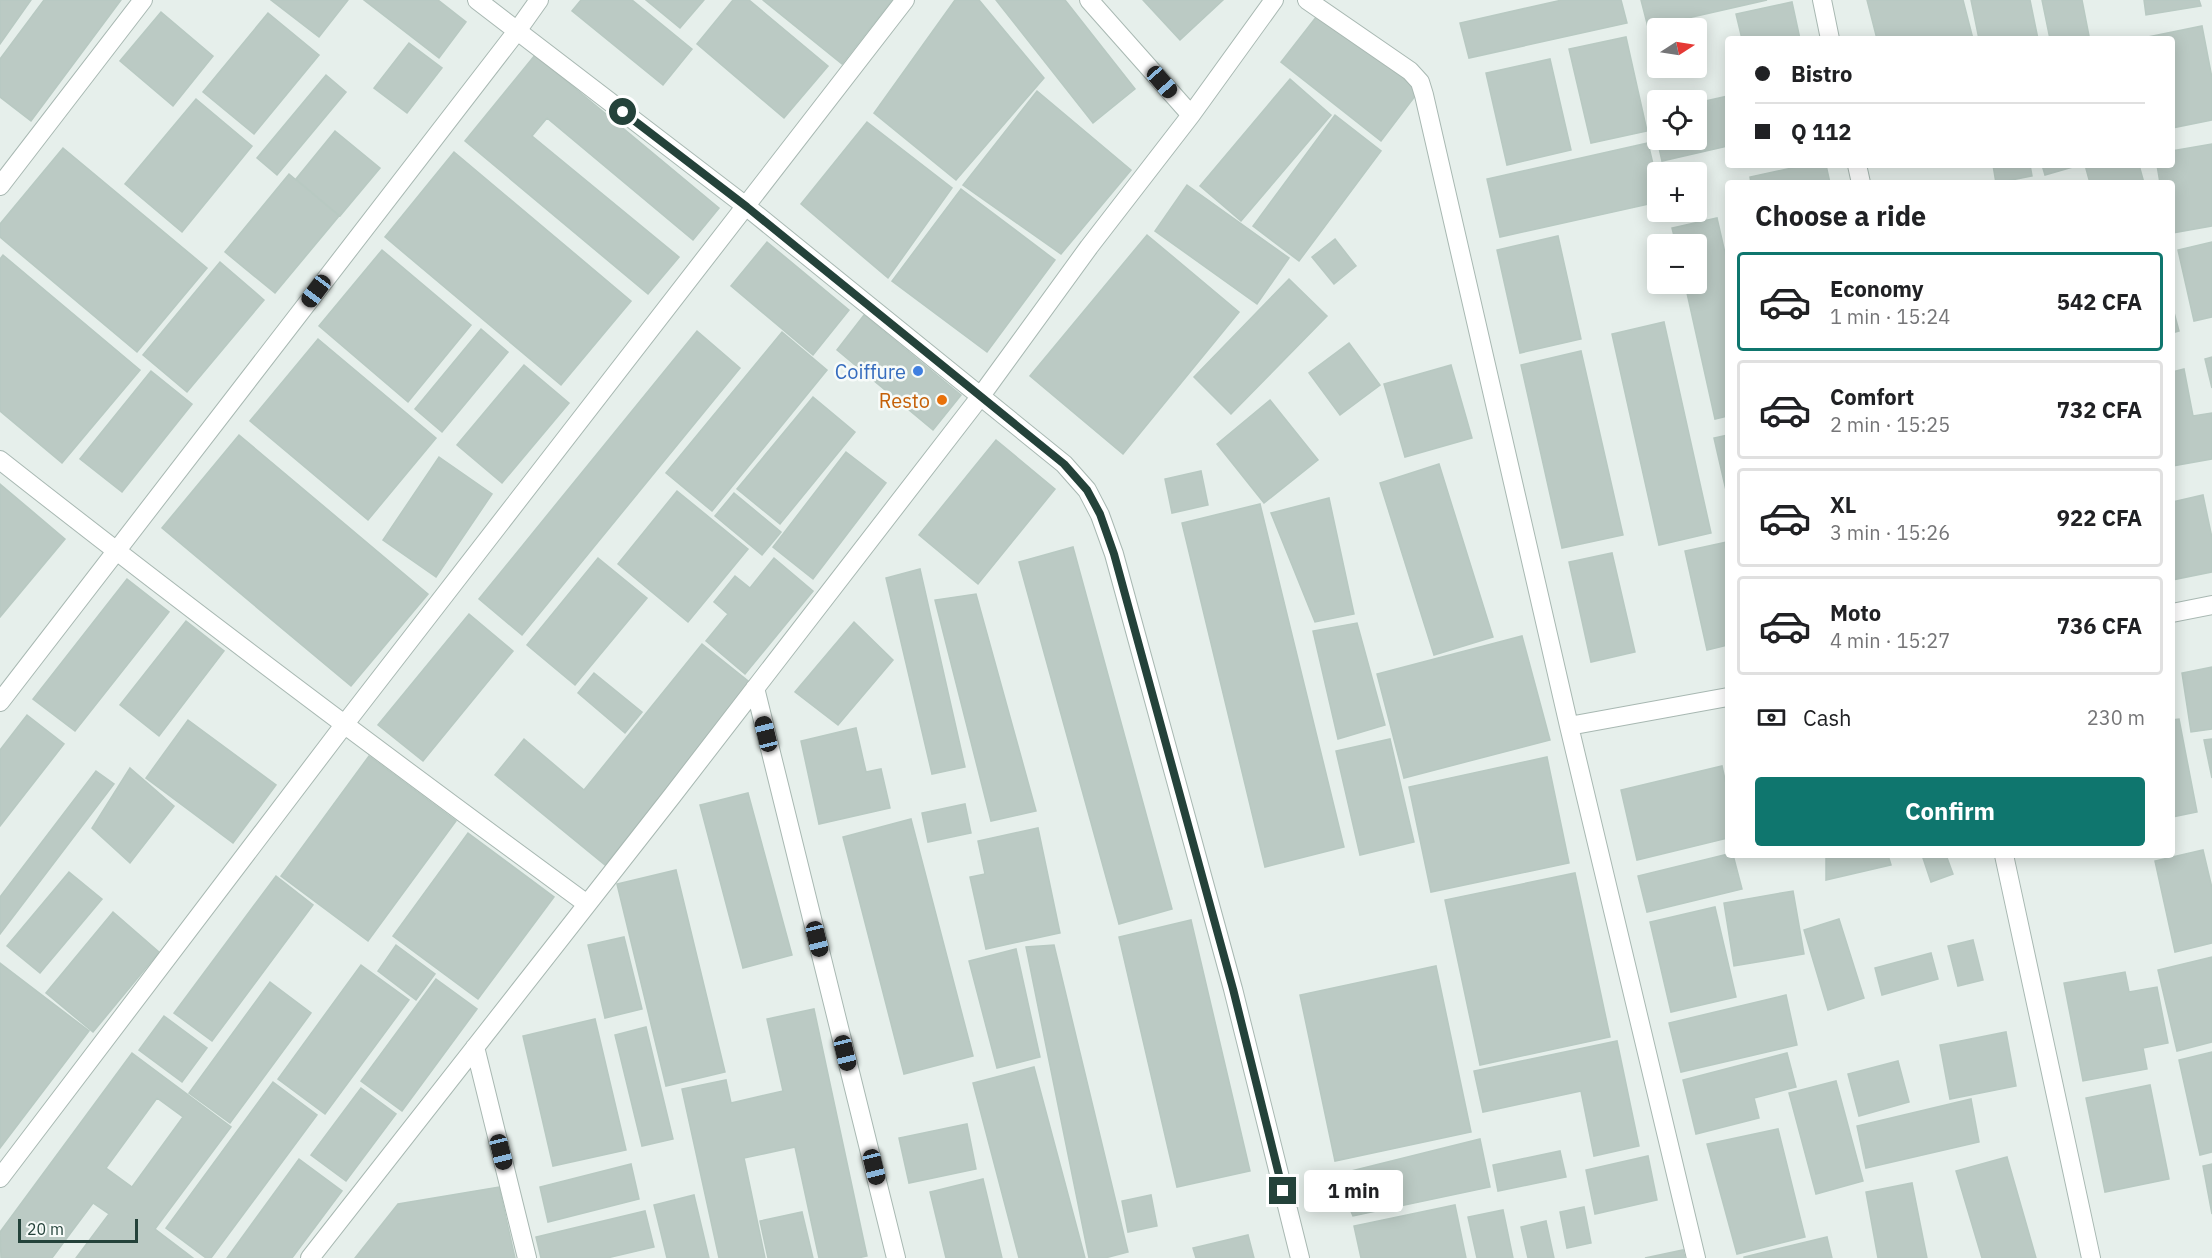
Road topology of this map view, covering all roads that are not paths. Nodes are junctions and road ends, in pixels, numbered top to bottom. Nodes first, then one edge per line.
1 (144, 0) edge
2 (477, 0) edge
3 (538, 0) edge
4 (905, 0) edge
5 (1089, 0) edge
6 (1274, 0) edge
7 (1307, 0) edge
8 (1822, 0) edge
9 (517, 31) junction
10 (1829, 36) edge
11 (1191, 115) junction
12 (0, 186) edge
13 (747, 207) junction
14 (980, 397) junction
15 (0, 460) edge
16 (116, 552) junction
17 (2212, 605) edge
18 (2175, 612) edge
19 (754, 688) junction
20 (1725, 698) edge
21 (0, 702) edge
22 (344, 725) junction
23 (1569, 726) junction
24 (2005, 858) edge
25 (587, 904) junction
26 (475, 1047) junction
27 (0, 1178) edge
28 (310, 1258) edge
29 (527, 1258) edge
30 (896, 1258) edge
31 (1300, 1258) edge
32 (1696, 1258) edge
33 (2091, 1258) edge

1 - 12 street
2 - 9 street
3 - 9 street
4 - 13 street
5 - 11 street
6 - 11 street
7 - 23 street
8 - 10 street
9 - 13 street
9 - 16 street
11 - 14 street
13 - 14 street
13 - 22 street
14 - 19 street
14 - 31 street
15 - 16 street
16 - 21 street
16 - 22 street
17 - 18 street
19 - 25 street
19 - 30 street
20 - 23 street
22 - 25 street
22 - 27 street
23 - 32 street
24 - 33 street
25 - 26 street
26 - 28 street
26 - 29 street

